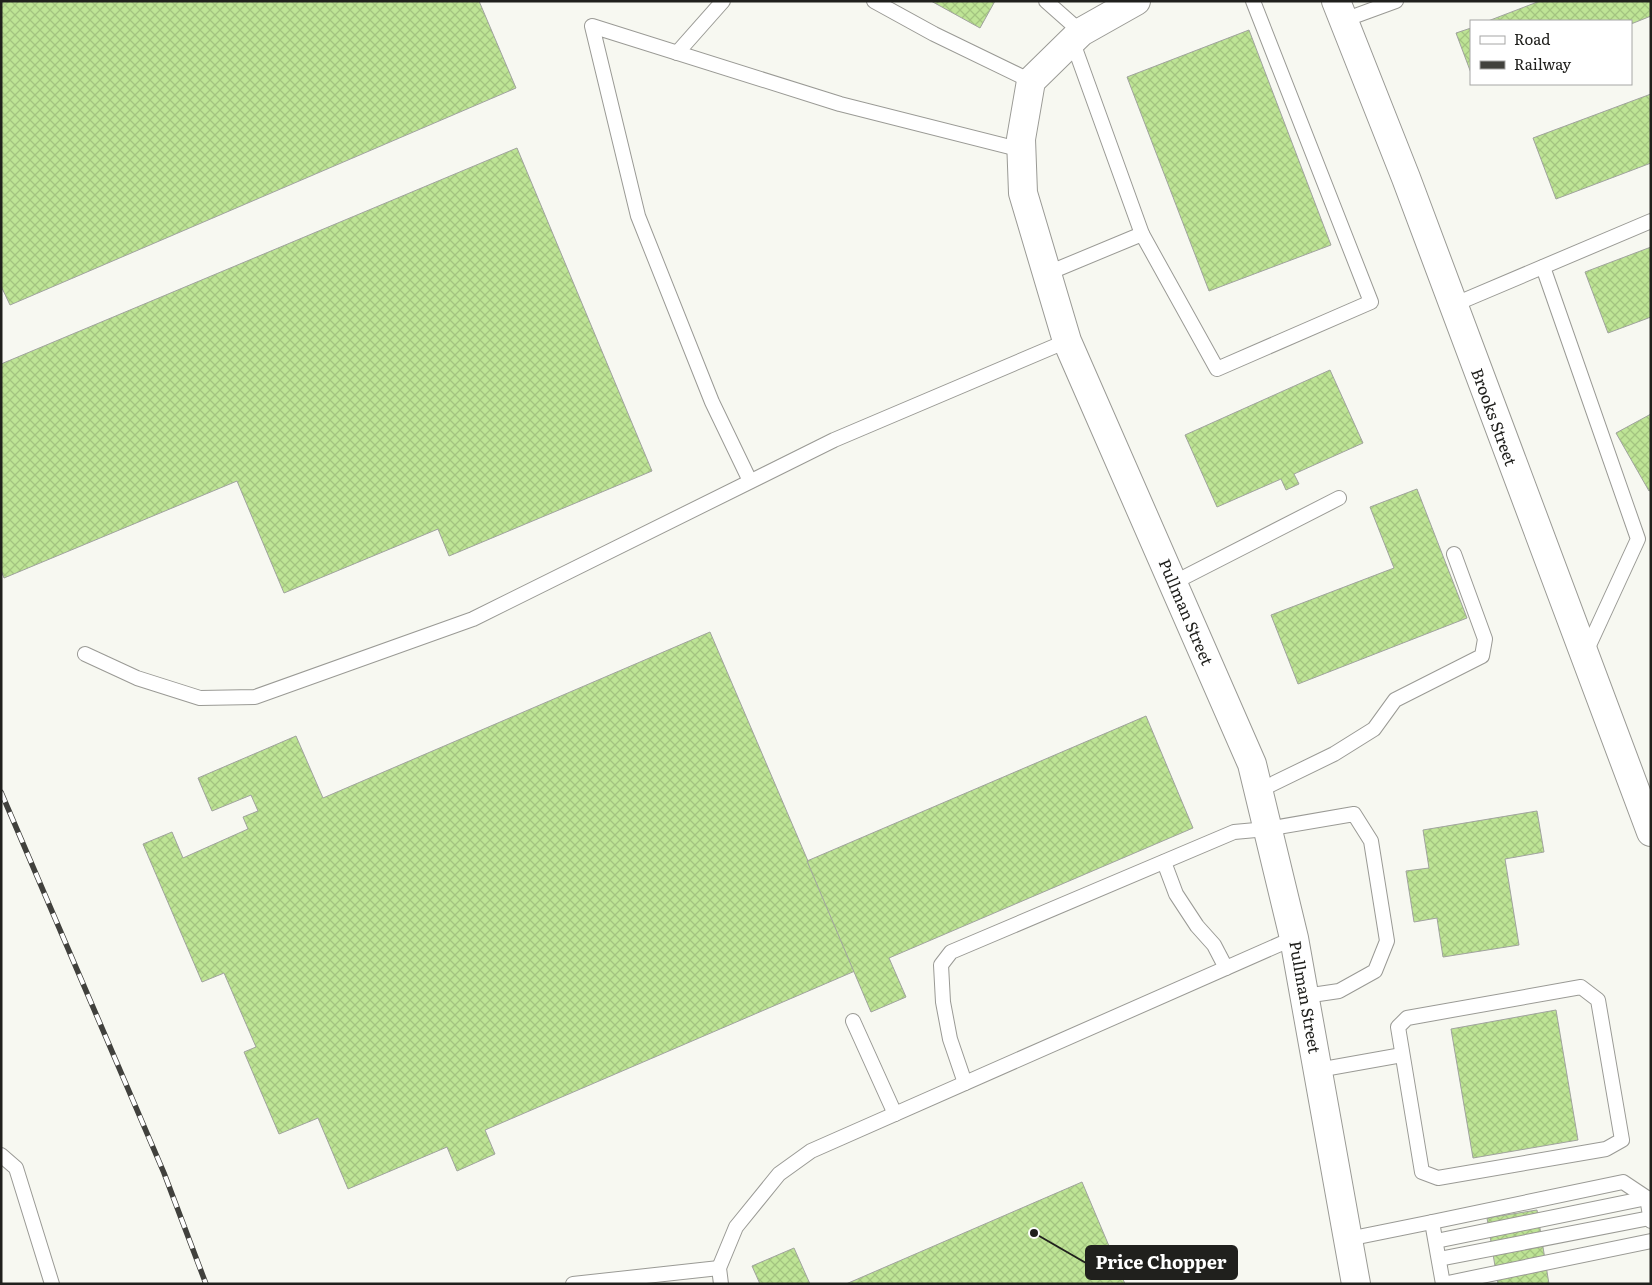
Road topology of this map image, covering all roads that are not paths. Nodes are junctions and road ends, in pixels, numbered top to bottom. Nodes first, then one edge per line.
1 (723, 1) edge
2 (874, 1) edge
3 (1046, 1) edge
4 (1136, 1) edge
5 (1253, 1) edge
6 (1396, 1) edge
7 (1340, 11) edge
8 (1076, 36) junction
9 (677, 53) junction
10 (1031, 81) junction
11 (1022, 150) junction
12 (1651, 221) edge
13 (1142, 234) junction
14 (1544, 267) junction
15 (1048, 273) junction
16 (1453, 305) junction
17 (1067, 341) junction
18 (750, 481) junction
19 (1339, 498) dead end
20 (1454, 554) dead end
21 (1173, 583) junction
22 (84, 654) dead end
23 (1584, 656) junction
24 (1258, 792) junction
25 (1267, 829) junction
26 (1651, 832) edge
27 (1164, 862) junction
28 (1294, 938) junction
29 (1226, 968) junction
30 (1305, 996) junction
31 (853, 1021) dead end
32 (1402, 1055) junction
33 (1318, 1070) junction
34 (965, 1083) junction
35 (895, 1114) junction
36 (1, 1155) edge
37 (1647, 1198) junction
38 (1650, 1220) edge
39 (1432, 1222) junction
40 (1348, 1239) junction
41 (1436, 1240) junction
42 (1651, 1241) edge
43 (1439, 1259) junction
44 (719, 1268) junction
45 (591, 1282) edge
46 (52, 1284) edge
47 (573, 1284) edge
48 (722, 1284) edge
49 (1356, 1284) edge
50 (1443, 1284) edge

1 - 9 lane
2 - 10 lane
3 - 8 lane
4 - 8 street
5 - 13 lane
6 - 7 lane
7 - 16 street, Brooks Street
8 - 10 street
8 - 13 lane
9 - 11 lane
9 - 18 lane
10 - 11 street, Pullman Street
11 - 15 street, Pullman Street
12 - 14 lane
13 - 15 lane
14 - 16 lane
14 - 23 lane
15 - 17 street, Pullman Street
16 - 23 street, Brooks Street
17 - 18 lane
17 - 21 street, Pullman Street
18 - 22 lane
19 - 21 lane
20 - 24 lane
21 - 24 street, Pullman Street
23 - 26 street, Brooks Street
24 - 25 street, Pullman Street
25 - 27 lane
25 - 28 street, Pullman Street
25 - 30 lane
27 - 29 lane
27 - 34 lane
28 - 29 lane
28 - 30 street, Pullman Street
29 - 34 lane
30 - 33 street, Pullman Street
31 - 35 lane
32 - 32 lane
32 - 33 lane
33 - 40 street, Pullman Street
34 - 35 lane
35 - 44 lane
36 - 46 lane
37 - 38 lane
37 - 39 lane
37 - 41 lane
38 - 43 lane
39 - 40 lane
39 - 41 lane
40 - 49 street, Pullman Street
41 - 43 lane
42 - 50 lane
43 - 50 lane
44 - 45 lane
44 - 48 lane
45 - 47 lane

